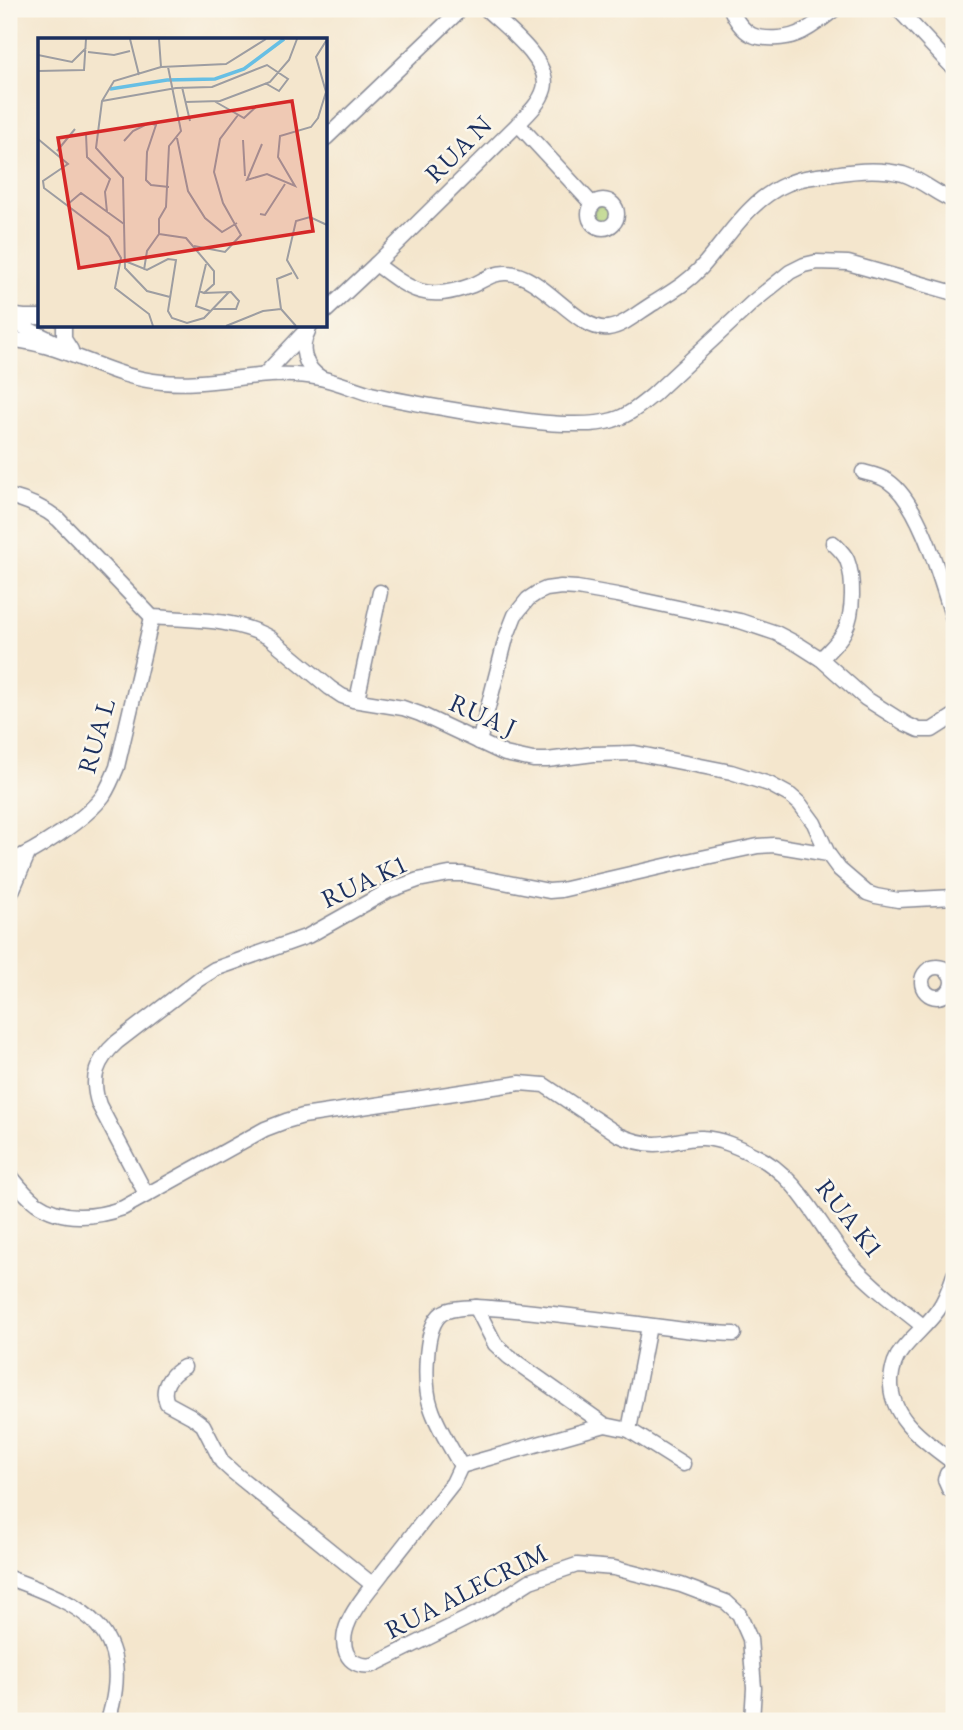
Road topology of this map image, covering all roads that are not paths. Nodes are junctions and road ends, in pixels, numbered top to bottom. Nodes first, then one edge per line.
1 (461, 9) edge
2 (486, 9) edge
3 (731, 9) edge
4 (835, 9) edge
5 (898, 9) edge
6 (954, 69) edge
7 (518, 124) junction
8 (327, 137) edge
9 (954, 201) edge
10 (593, 205) dead end
11 (376, 264) junction
12 (954, 293) edge
13 (327, 310) edge
14 (9, 317) edge
15 (38, 317) edge
16 (38, 323) edge
17 (64, 327) edge
18 (309, 327) edge
19 (310, 327) edge
20 (26, 328) junction
21 (10, 338) edge
22 (72, 350) junction
23 (91, 363) junction
24 (264, 375) junction
25 (321, 378) junction
26 (863, 472) dead end
27 (9, 496) edge
28 (833, 543) dead end
29 (380, 592) dead end
30 (152, 617) junction
31 (954, 622) edge
32 (821, 659) junction
33 (357, 700) junction
34 (954, 716) edge
35 (479, 742) junction
36 (28, 854) junction
37 (828, 855) junction
38 (9, 862) edge
39 (954, 897) edge
40 (9, 898) edge
41 (954, 966) edge
42 (936, 967) dead end
43 (9, 1174) edge
44 (146, 1194) junction
45 (954, 1275) edge
46 (476, 1307) junction
47 (649, 1326) junction
48 (923, 1326) junction
49 (734, 1334) dead end
50 (184, 1367) dead end
51 (605, 1425) junction
52 (629, 1430) junction
53 (682, 1464) dead end
54 (954, 1464) edge
55 (461, 1466) junction
56 (954, 1469) edge
57 (954, 1492) edge
58 (9, 1578) edge
59 (373, 1585) junction
60 (107, 1721) edge
61 (752, 1721) edge

1 - 8 street
2 - 7 street, RUA N
3 - 4 street
5 - 6 street
7 - 10 street
7 - 11 street, RUA N
9 - 11 street
11 - 13 street, RUA N
12 - 25 street
14 - 15 street
14 - 20 street
16 - 20 street
17 - 22 street
18 - 24 street
19 - 25 street
20 - 21 street
20 - 22 street
21 - 23 street
22 - 23 street
23 - 24 street
24 - 25 street
26 - 31 street
27 - 30 street
28 - 32 street
29 - 33 street
30 - 33 street, RUA J
30 - 36 street, RUA L
32 - 34 street
32 - 35 street
33 - 35 street, RUA J
35 - 37 street, RUA J
36 - 38 street, RUA L
36 - 40 street
37 - 39 street, RUA J
37 - 44 street, RUA K1
41 - 42 street
43 - 44 street, RUA K1
44 - 48 street, RUA K1
45 - 48 street
46 - 47 street
46 - 51 street
46 - 55 street
47 - 49 street
47 - 52 street
48 - 54 street
50 - 59 street, RUA ALECRIM
51 - 52 street
51 - 55 street
52 - 53 street
55 - 59 street, RUA ALECRIM
56 - 57 street
58 - 60 street
59 - 61 street, RUA ALECRIM

